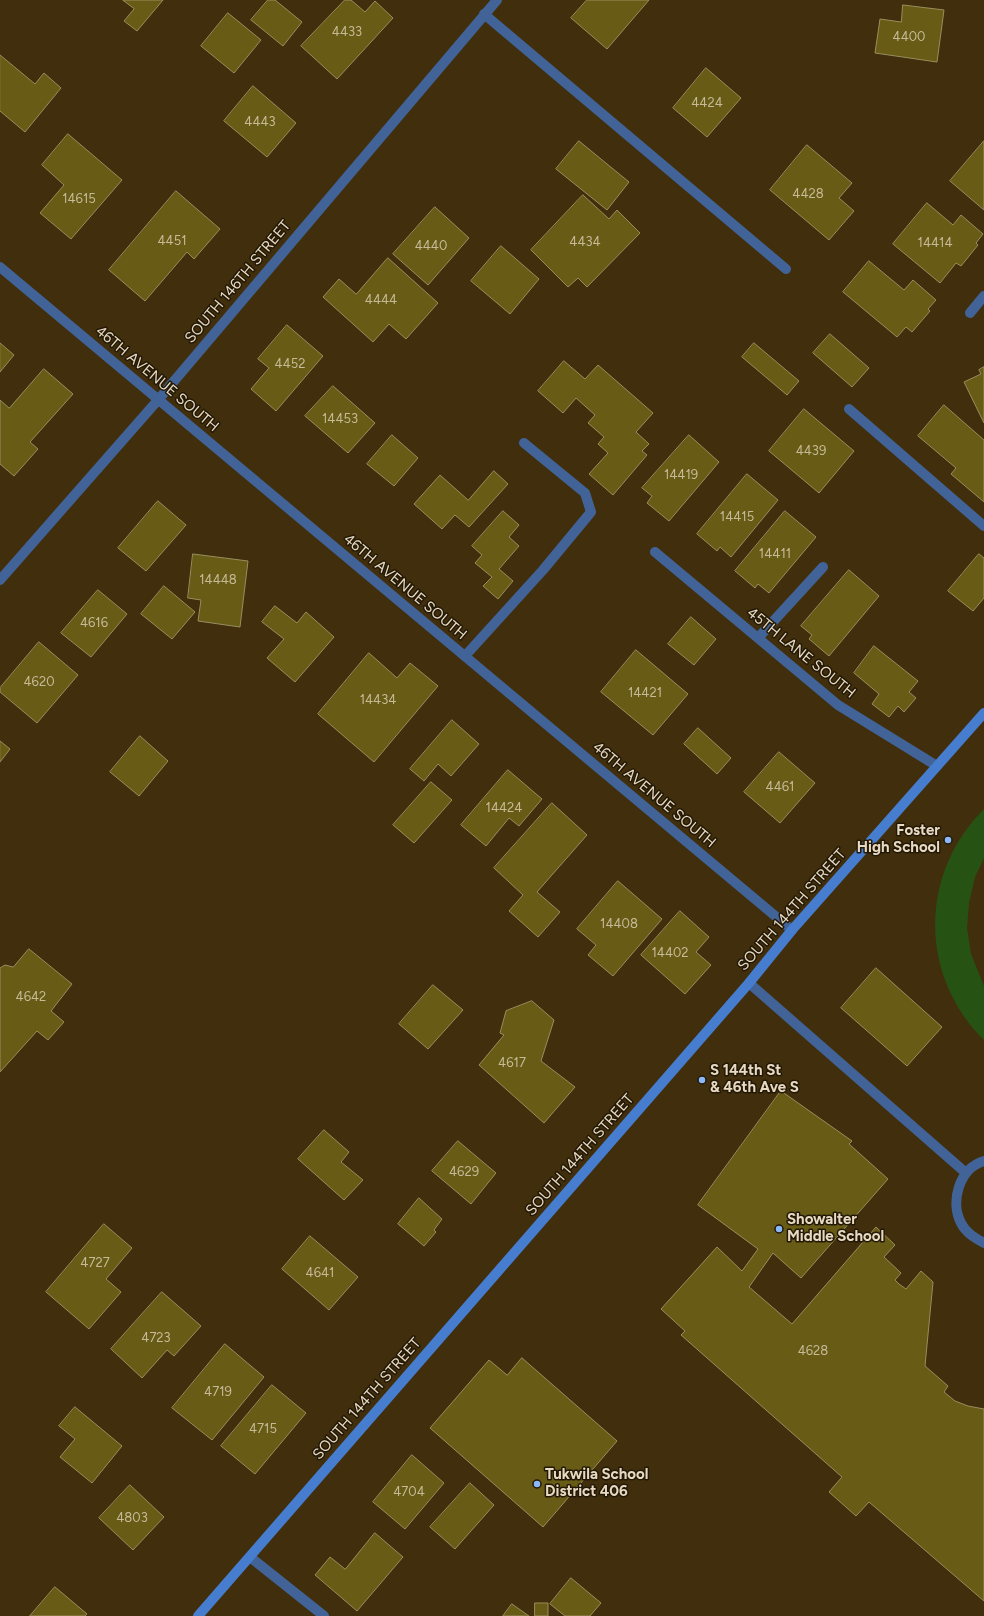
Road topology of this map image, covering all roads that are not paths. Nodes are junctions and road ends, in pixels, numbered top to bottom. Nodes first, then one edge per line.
1 (497, 0) edge
2 (484, 14) junction
3 (0, 267) edge
4 (786, 270) dead end
5 (984, 296) edge
6 (970, 312) dead end
7 (158, 400) junction
8 (849, 409) dead end
9 (524, 443) dead end
10 (984, 526) edge
11 (656, 552) dead end
12 (823, 567) dead end
13 (0, 580) edge
14 (758, 638) junction
15 (465, 656) junction
16 (984, 713) edge
17 (937, 766) junction
18 (792, 930) junction
19 (749, 983) junction
20 (984, 1161) edge
21 (966, 1173) junction
22 (984, 1243) edge
23 (250, 1557) junction
24 (198, 1616) edge
25 (324, 1616) edge

1 - 2 street, SOUTH 146TH STREET
2 - 4 street
2 - 7 street, SOUTH 146TH STREET
3 - 7 street, 46TH AVENUE SOUTH
5 - 6 street
7 - 13 street, SOUTH 146TH STREET
7 - 15 street, 46TH AVENUE SOUTH
8 - 10 street
9 - 15 street
11 - 14 street, 45TH LANE SOUTH
12 - 14 street
14 - 17 street, 45TH LANE SOUTH
15 - 18 street, 46TH AVENUE SOUTH
16 - 17 street, SOUTH 144TH STREET
17 - 18 street, SOUTH 144TH STREET
18 - 19 street, SOUTH 144TH STREET
19 - 21 street
19 - 23 street, SOUTH 144TH STREET
20 - 21 street
21 - 22 street
23 - 24 street, SOUTH 144TH STREET
23 - 25 street

